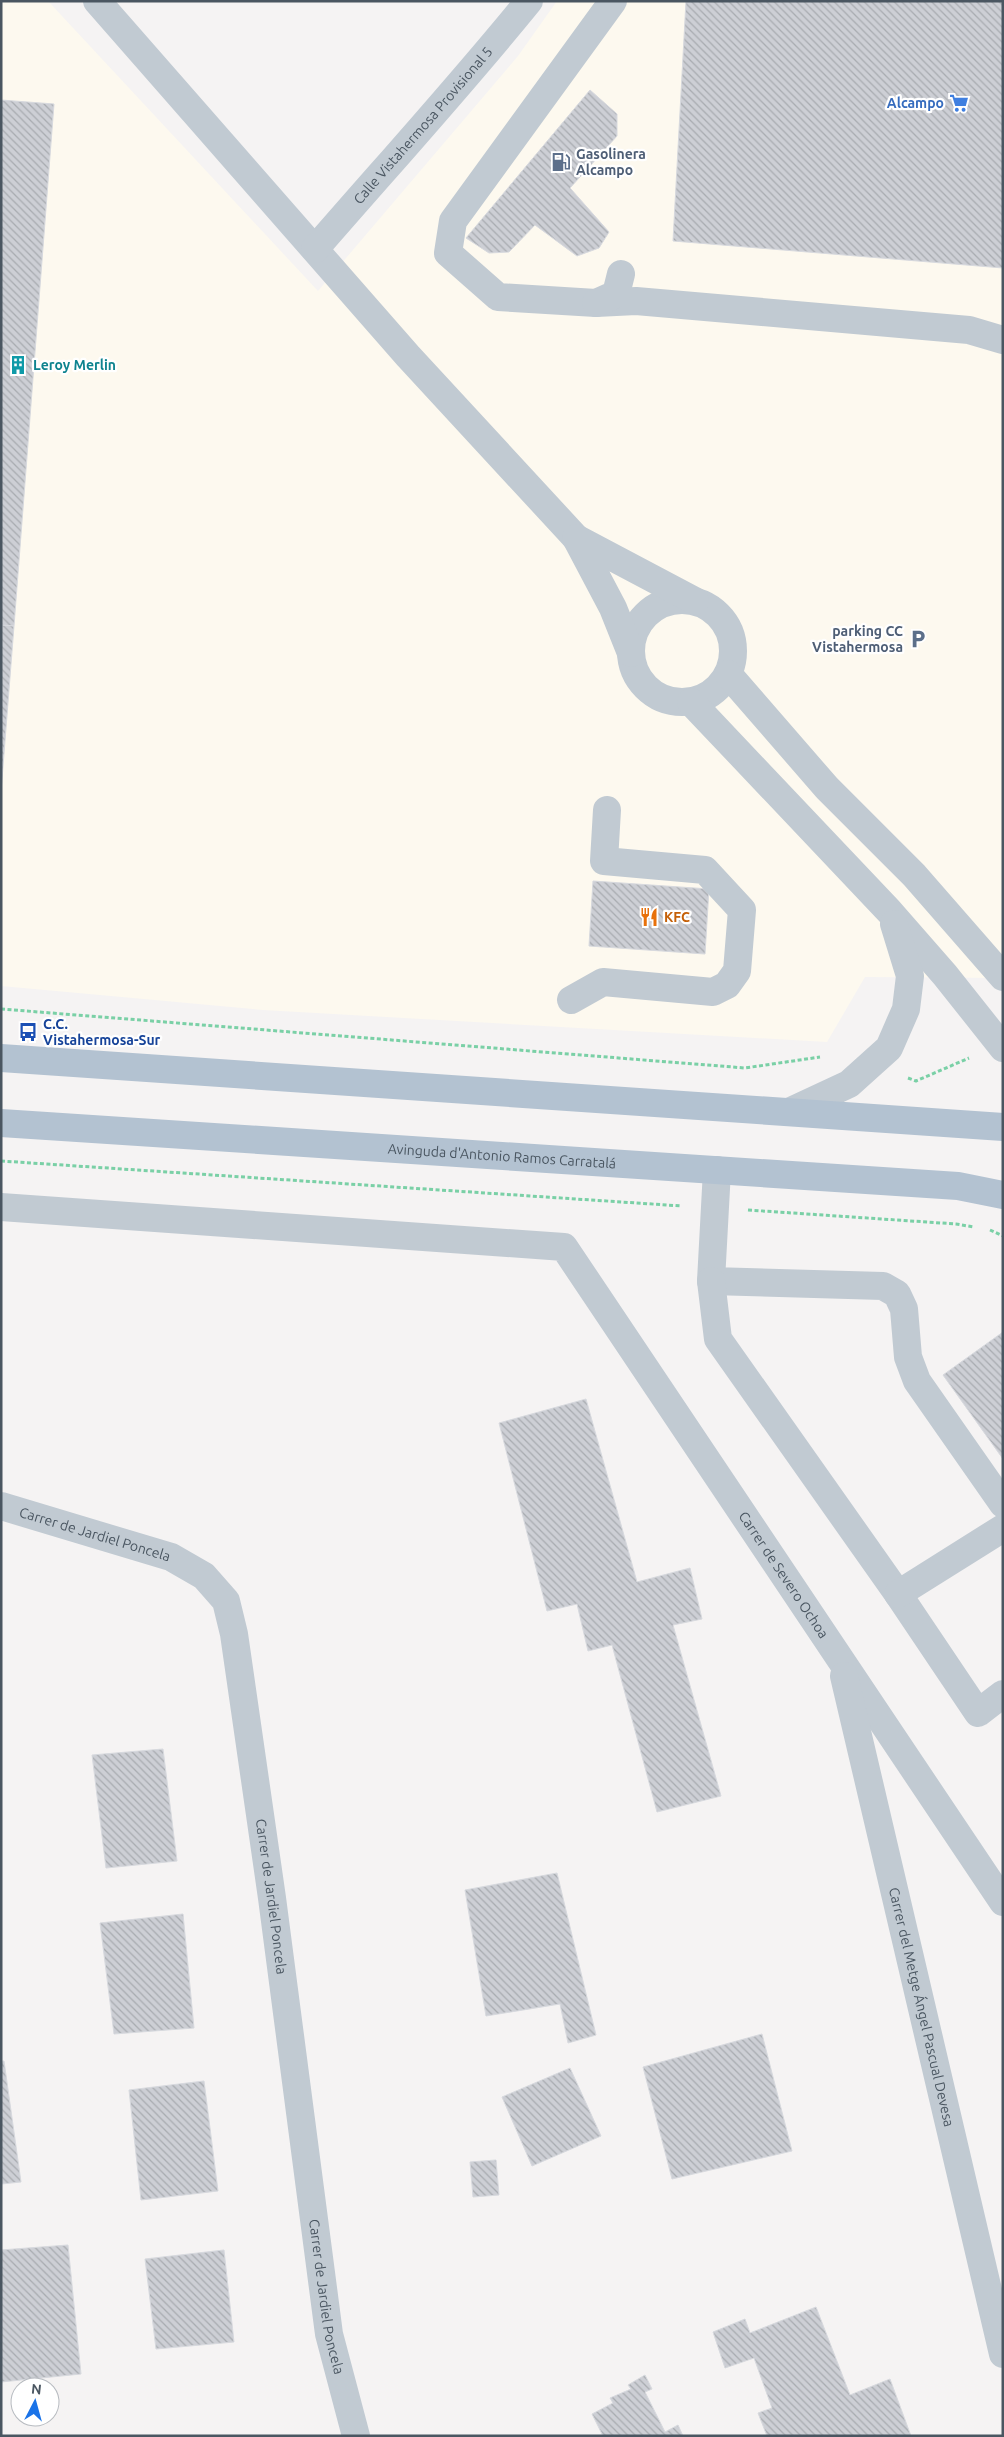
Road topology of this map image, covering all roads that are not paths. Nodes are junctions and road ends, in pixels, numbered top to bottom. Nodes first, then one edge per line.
1 (97, 1) edge
2 (529, 1) edge
3 (613, 1) edge
4 (315, 249) junction
5 (621, 274) dead end
6 (596, 303) junction
7 (1003, 340) edge
8 (576, 538) junction
9 (695, 601) junction
10 (630, 653) junction
11 (728, 674) junction
12 (692, 702) junction
13 (607, 810) dead end
14 (889, 911) junction
15 (1003, 977) edge
16 (571, 1000) dead end
17 (1002, 1046) edge
18 (1, 1058) edge
19 (791, 1111) junction
20 (1, 1122) edge
21 (1003, 1126) edge
22 (717, 1170) junction
23 (1003, 1195) edge
24 (1, 1207) edge
25 (711, 1281) junction
26 (1003, 1504) edge
27 (1, 1506) edge
28 (1003, 1528) edge
29 (898, 1594) junction
30 (840, 1660) junction
31 (1003, 1694) edge
32 (1003, 1902) edge
33 (1003, 2354) edge
34 (356, 2436) edge

1 - 4 street
2 - 4 street, Calle Vistahermosa Provisional 5
3 - 6 street
4 - 8 street
5 - 6 street
6 - 7 street
8 - 9 street
8 - 10 street
9 - 10 street
9 - 11 street
10 - 12 street
11 - 12 street
11 - 15 street
12 - 14 street
13 - 16 street
14 - 17 street
14 - 19 street
18 - 19 main road
19 - 21 main road
20 - 22 main road, Avinguda d'Antonio Ramos Carratalá
22 - 23 main road, Avinguda d'Antonio Ramos Carratalá
22 - 25 street
24 - 30 street, Carrer de Severo Ochoa
25 - 26 street
25 - 29 street
27 - 34 street, Carrer de Jardiel Poncela
28 - 29 street
29 - 31 street
30 - 32 street, Carrer de Severo Ochoa
30 - 33 street, Carrer del Metge Ángel Pascual Devesa

